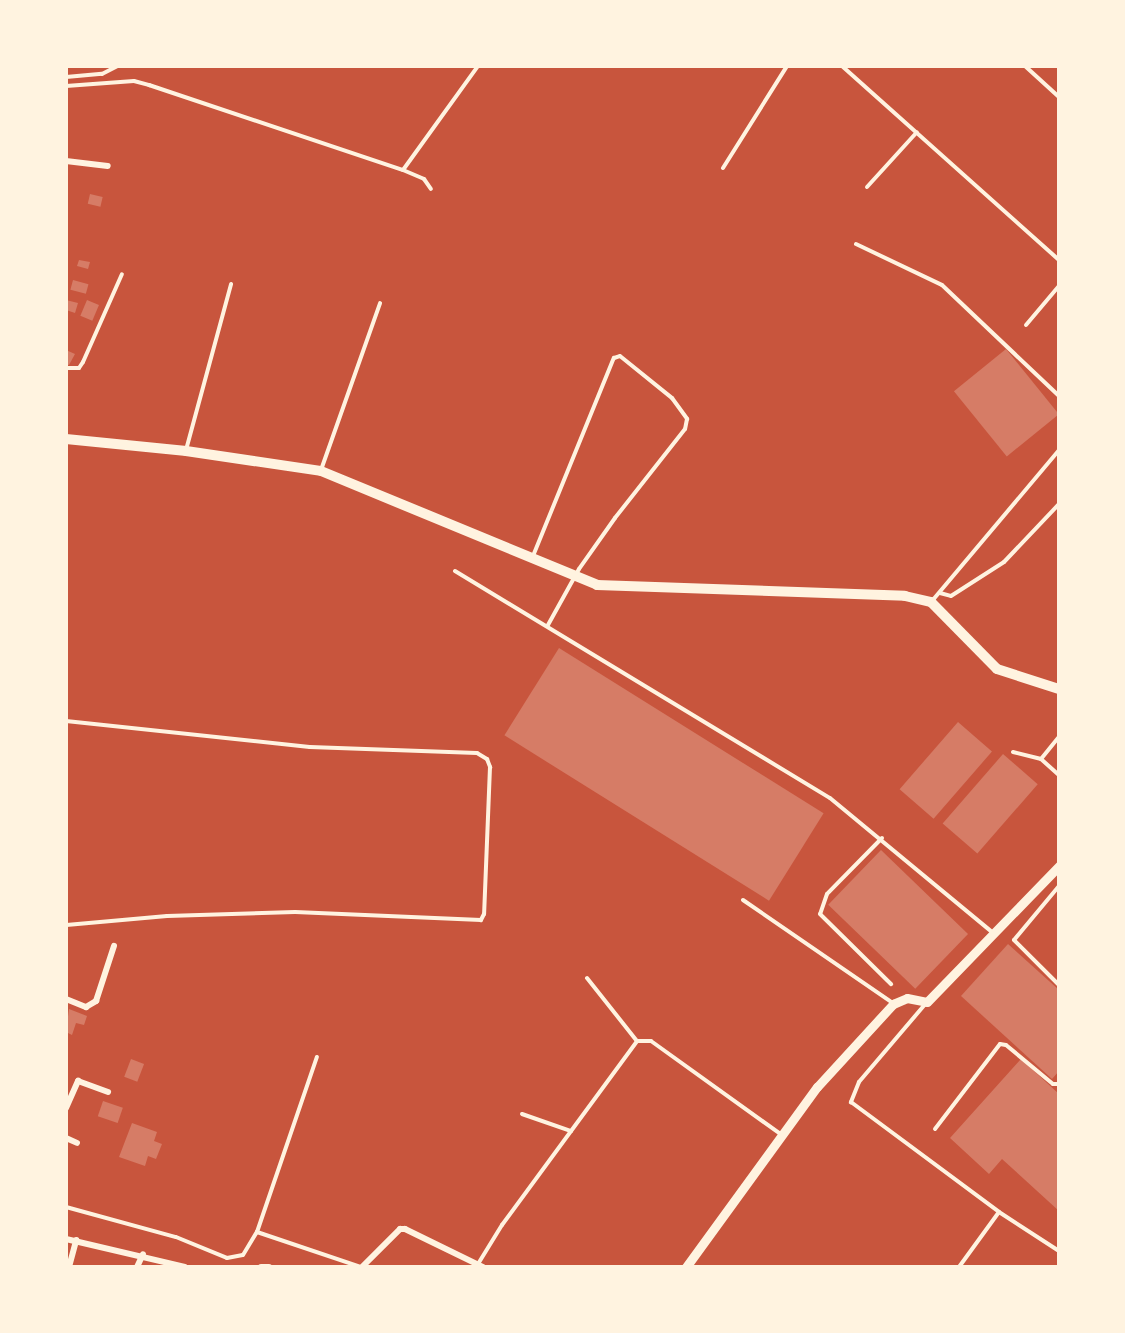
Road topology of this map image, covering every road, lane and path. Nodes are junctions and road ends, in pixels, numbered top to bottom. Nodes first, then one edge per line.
1 (118, 66) edge
2 (478, 66) edge
3 (787, 66) edge
4 (842, 66) edge
5 (1025, 66) edge
6 (66, 77) edge
7 (66, 86) edge
8 (1059, 97) edge
9 (917, 132) junction
10 (66, 161) edge
11 (108, 166) dead end
12 (723, 168) dead end
13 (403, 170) junction
14 (867, 188) dead end
15 (431, 189) dead end
16 (856, 244) dead end
17 (1059, 260) edge
18 (122, 274) dead end
19 (231, 284) dead end
20 (1059, 286) edge
21 (380, 303) dead end
22 (1026, 325) dead end
23 (66, 368) edge
24 (1059, 396) edge
25 (66, 439) edge
26 (1059, 450) edge
27 (186, 451) junction
28 (321, 471) junction
29 (1059, 504) edge
30 (533, 556) junction
31 (455, 571) dead end
32 (575, 577) junction
33 (940, 593) junction
34 (932, 602) junction
35 (548, 625) junction
36 (1059, 689) edge
37 (66, 721) edge
38 (1059, 737) edge
39 (1013, 752) dead end
40 (1041, 759) junction
41 (1059, 775) edge
42 (882, 838) junction
43 (1059, 866) edge
44 (1059, 886) edge
45 (742, 900) dead end
46 (66, 925) edge
47 (996, 935) junction
48 (114, 946) dead end
49 (587, 978) dead end
50 (891, 984) dead end
51 (1059, 985) edge
52 (66, 999) edge
53 (927, 1002) junction
54 (893, 1004) junction
55 (637, 1041) junction
56 (317, 1057) dead end
57 (1059, 1084) edge
58 (108, 1092) dead end
59 (66, 1108) edge
60 (522, 1114) dead end
61 (935, 1129) dead end
62 (571, 1131) junction
63 (782, 1135) junction
64 (66, 1138) edge
65 (77, 1143) dead end
66 (66, 1207) edge
67 (999, 1212) junction
68 (257, 1232) junction
69 (66, 1239) edge
70 (76, 1240) junction
71 (1059, 1251) edge
72 (142, 1254) junction
73 (481, 1266) edge
74 (69, 1267) edge
75 (137, 1267) edge
76 (185, 1267) edge
77 (261, 1267) edge
78 (268, 1267) edge
79 (361, 1267) edge
80 (687, 1267) edge
81 (959, 1267) edge

1 - 6 lane
2 - 13 lane
3 - 12 lane
4 - 9 lane
5 - 8 lane
7 - 13 lane
9 - 14 lane
9 - 17 lane
10 - 11 street
13 - 15 lane
16 - 24 lane
18 - 23 lane
19 - 27 lane
20 - 22 lane
21 - 28 lane
25 - 27 main road
26 - 33 lane
27 - 28 main road
28 - 30 main road
29 - 33 lane
30 - 32 main road
30 - 32 lane
31 - 35 lane
32 - 34 main road
32 - 35 lane
33 - 34 lane
34 - 36 main road
35 - 42 lane
37 - 46 lane
38 - 40 lane
39 - 40 lane
40 - 41 lane
42 - 47 lane
42 - 50 lane
43 - 47 street
44 - 51 lane
45 - 54 lane
47 - 53 street
48 - 52 street
49 - 55 lane
53 - 54 street
53 - 67 lane
54 - 63 street
55 - 62 lane
55 - 63 lane
56 - 68 lane
57 - 61 lane
58 - 59 street
60 - 62 lane
62 - 73 lane
63 - 80 street
64 - 65 street
66 - 68 lane
67 - 71 lane
67 - 81 lane
68 - 79 lane
69 - 70 street
70 - 72 street
70 - 74 street
72 - 75 street
72 - 76 street
73 - 79 street
77 - 78 street

